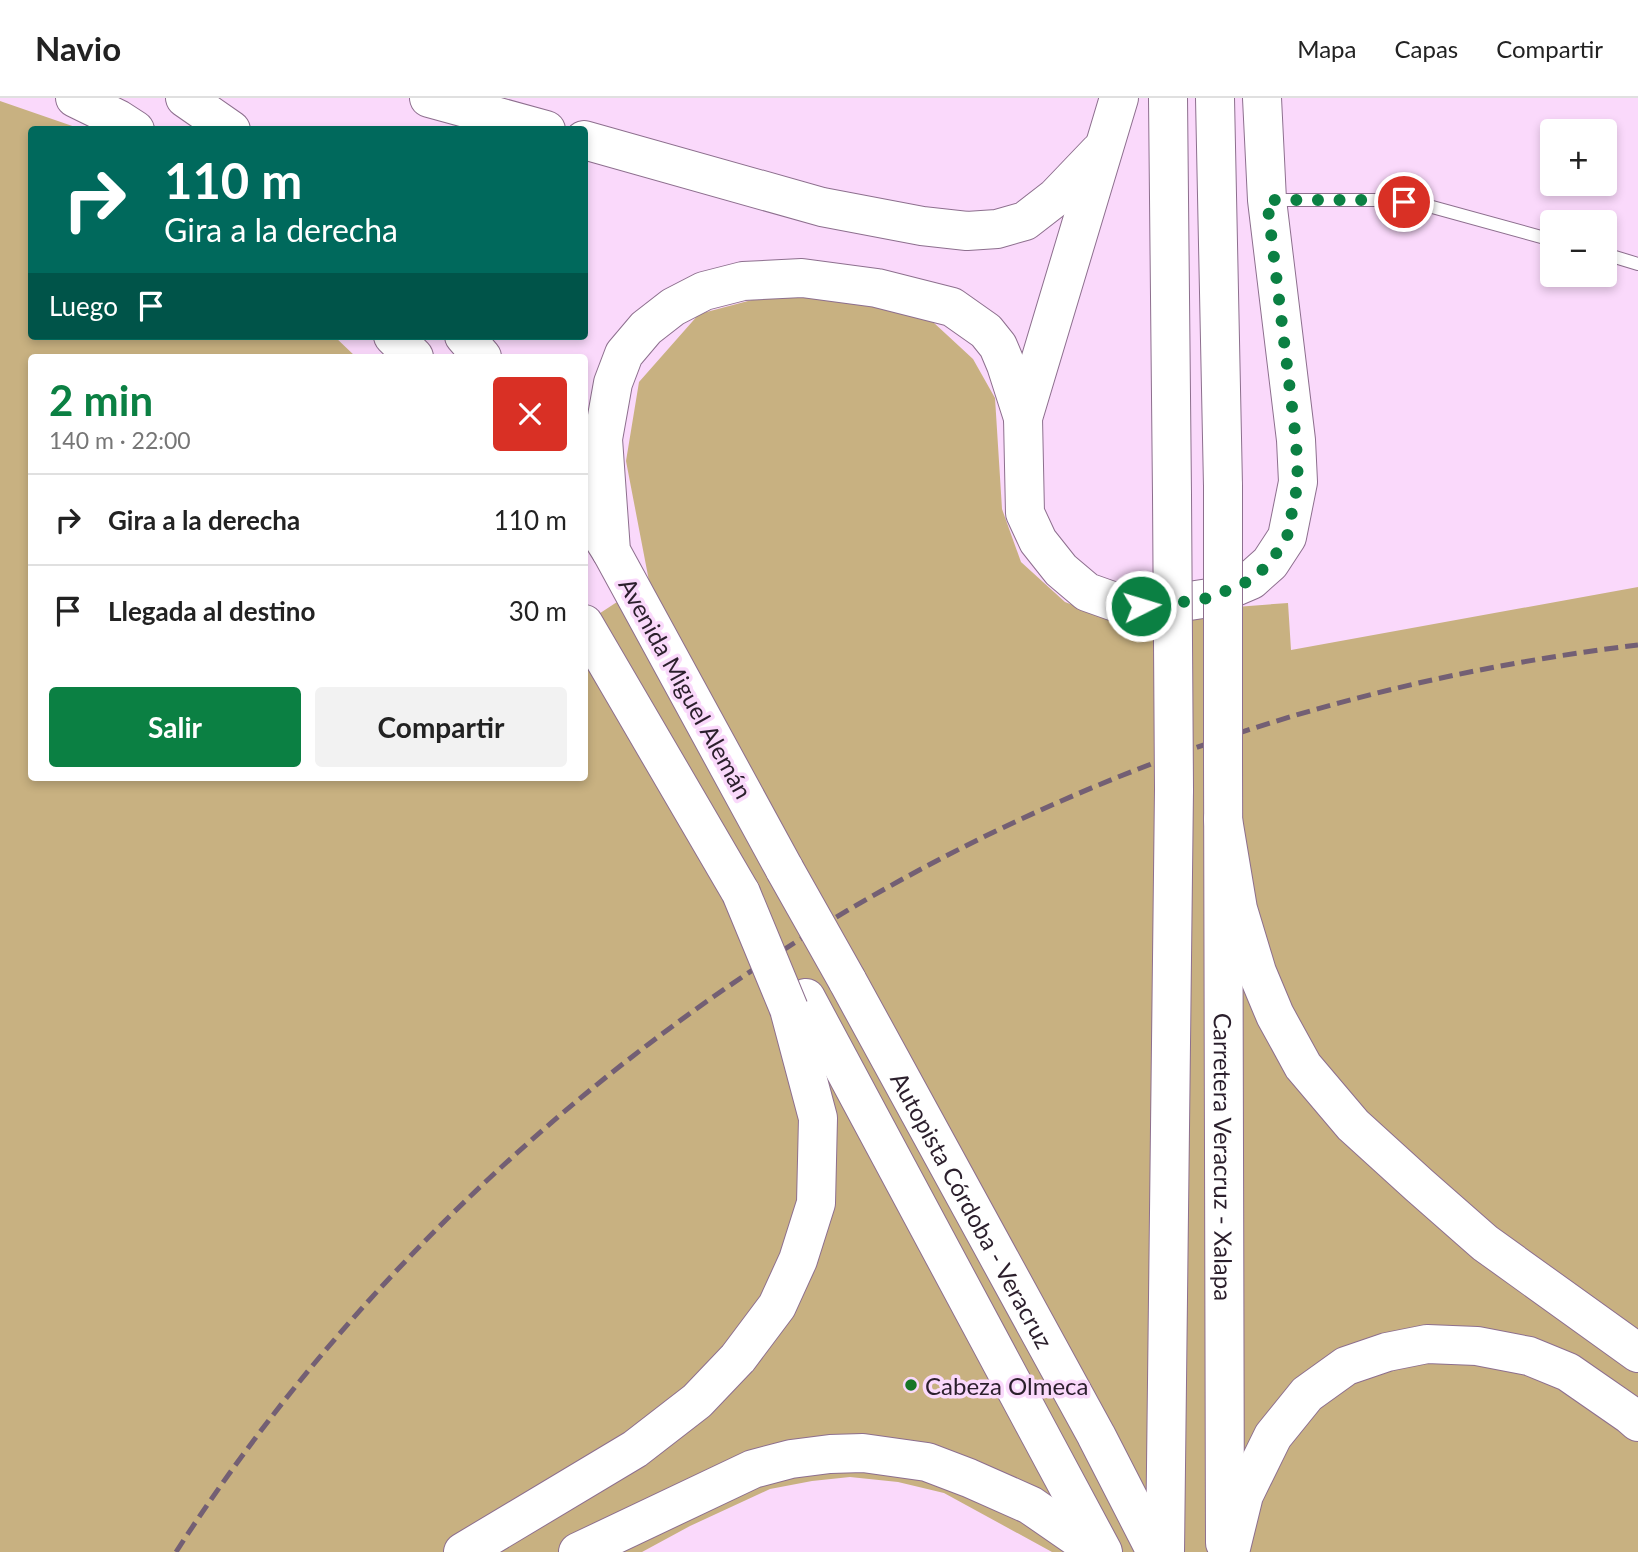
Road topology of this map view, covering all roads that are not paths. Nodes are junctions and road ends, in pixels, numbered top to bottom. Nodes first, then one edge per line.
1 (75, 98) edge
2 (185, 98) edge
3 (429, 98) edge
4 (1119, 98) edge
5 (1168, 98) edge
6 (1215, 98) edge
7 (1262, 98) edge
8 (129, 126) edge
9 (225, 126) edge
10 (531, 126) edge
11 (588, 141) edge
12 (1103, 148) junction
13 (1267, 200) junction
14 (1540, 237) edge
15 (1617, 258) edge
16 (1638, 264) edge
17 (397, 340) edge
18 (467, 340) edge
19 (411, 354) edge
20 (479, 354) edge
21 (1023, 418) junction
22 (588, 514) edge
23 (611, 551) junction
24 (588, 631) edge
25 (1223, 819) junction
26 (785, 870) joint
27 (797, 1004) junction
28 (1638, 1353) edge
29 (1638, 1422) edge
30 (463, 1552) edge
31 (578, 1552) edge
32 (1101, 1552) edge
33 (1156, 1552) edge
34 (1165, 1552) edge
35 (1225, 1552) edge
36 (1230, 1552) edge

1 - 8 main road
2 - 9 main road
3 - 10 main road
4 - 12 main road
5 - 34 main road, bridge
6 - 25 main road, Carretera Veracruz - Xalapa, bridge
7 - 13 main road
11 - 12 main road
12 - 21 main road
13 - 14 lane
13 - 21 main road
15 - 16 lane
17 - 19 main road
18 - 20 main road
21 - 23 main road
22 - 23 main road, Avenida Miguel Alemán
23 - 26 main road, Avenida Miguel Alemán
24 - 27 main road, Autopista Córdoba - Veracruz, bridge
25 - 28 main road
25 - 35 main road, Carretera Veracruz - Xalapa
26 - 33 main road, Autopista Córdoba - Veracruz, bridge
27 - 30 main road
27 - 32 main road, Autopista Córdoba - Veracruz
29 - 36 main road
31 - 32 main road

